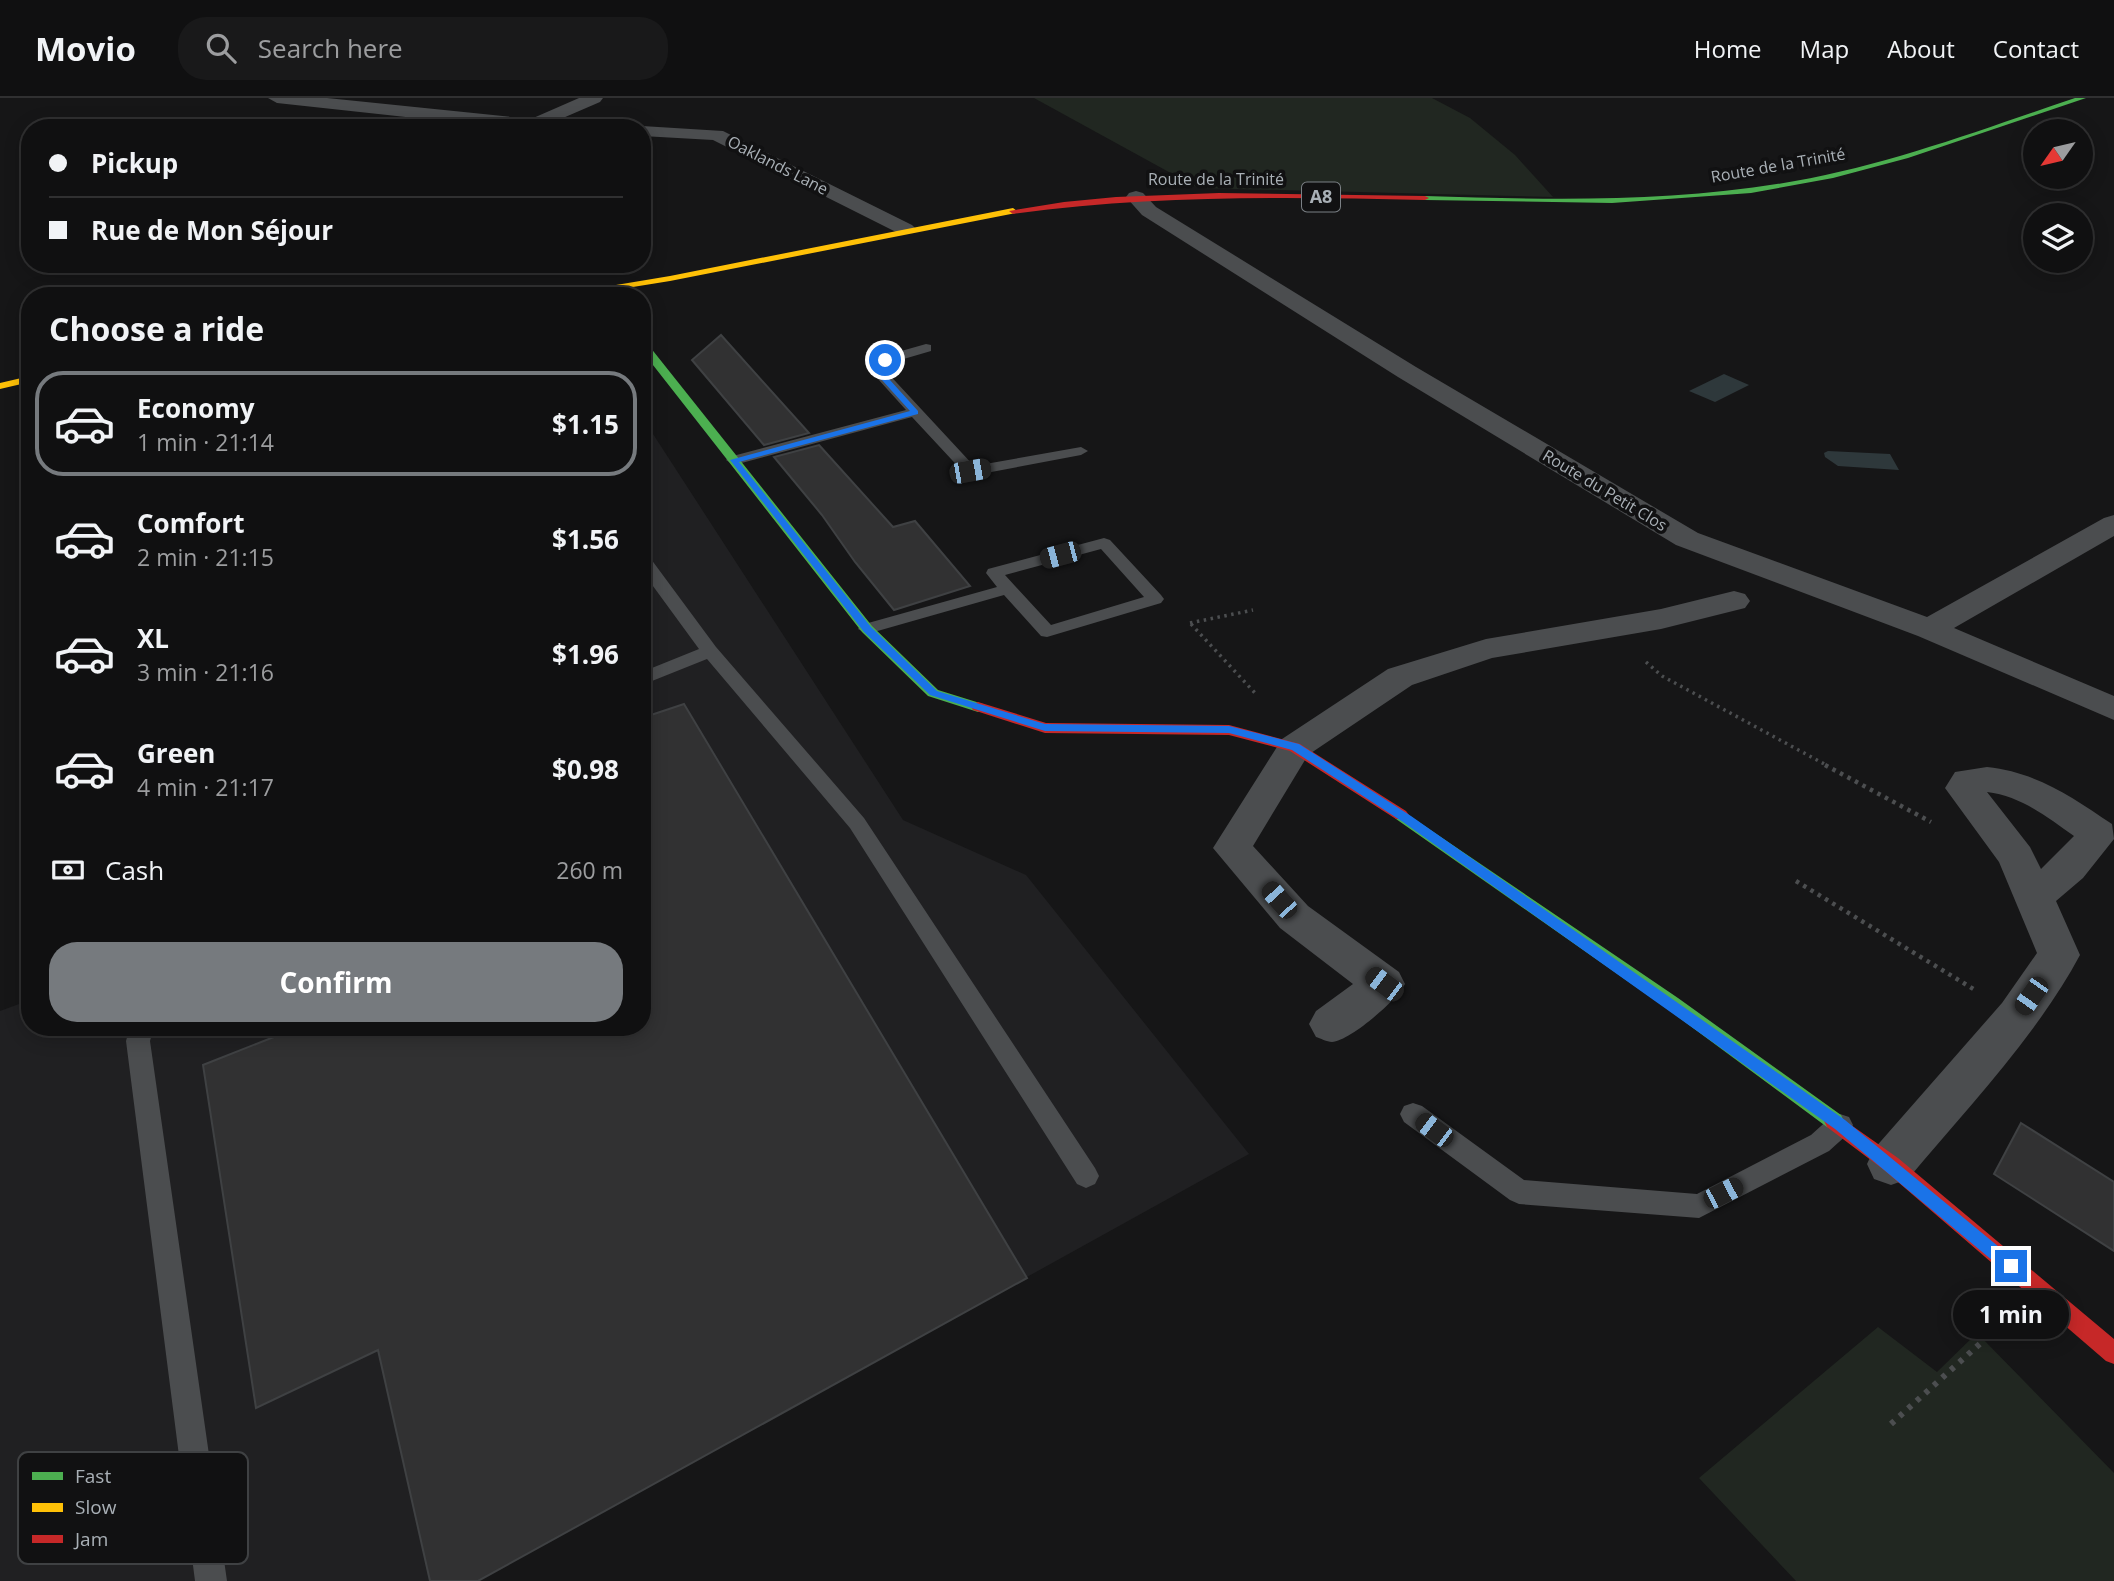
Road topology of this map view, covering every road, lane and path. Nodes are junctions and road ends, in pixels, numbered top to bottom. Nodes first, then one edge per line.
1 (277, 98) edge
2 (594, 98) edge
3 (2082, 98) edge
4 (475, 119) edge
5 (546, 119) edge
6 (651, 131) edge
7 (1136, 197) junction
8 (905, 229) junction
9 (635, 287) edge
10 (926, 348) dead end
11 (651, 355) edge
12 (21, 381) edge
13 (0, 386) edge
14 (915, 412) junction
15 (1081, 452) dead end
16 (734, 460) junction
17 (2114, 524) edge
18 (651, 571) edge
19 (1008, 589) junction
20 (1155, 598) junction
21 (1734, 601) dead end
22 (1253, 610) dead end
23 (1191, 624) junction
24 (1606, 628) junction
25 (867, 629) junction
26 (1929, 629) junction
27 (710, 651) junction
28 (651, 675) edge
29 (2114, 709) edge
30 (1295, 747) junction
31 (1931, 822) dead end
32 (1796, 881) dead end
33 (2035, 897) dead end
34 (2017, 1016) junction
35 (1331, 1024) dead end
36 (139, 1036) edge
37 (1413, 1114) dead end
38 (1840, 1125) junction
39 (1891, 1164) junction
40 (1086, 1176) dead end
41 (2031, 1283) junction
42 (2114, 1353) edge
43 (1891, 1424) dead end
44 (194, 1452) edge

1 - 4 street
2 - 5 street
3 - 7 main road, Route de la Trinité / A8
6 - 8 street, Oaklands Lane
7 - 8 main road, Route de la Trinité / A8
7 - 26 street, Route du Petit Clos
8 - 9 main road, Route de la Trinité / A8
10 - 14 lane
11 - 16 main road
12 - 13 main road
14 - 15 lane
14 - 16 lane
16 - 25 main road
17 - 26 street
18 - 27 lane
19 - 20 lane
19 - 20 lane
19 - 25 lane
20 - 23 path
21 - 24 street
22 - 23 path
23 - 30 path
24 - 30 street
24 - 31 path
25 - 30 main road
26 - 29 street, Route du Petit Clos
27 - 28 lane
27 - 40 lane
30 - 35 street
30 - 38 main road
32 - 34 path
33 - 34 street
34 - 39 street
36 - 44 lane
37 - 38 lane
38 - 39 main road
39 - 41 main road
41 - 42 main road
41 - 43 path

